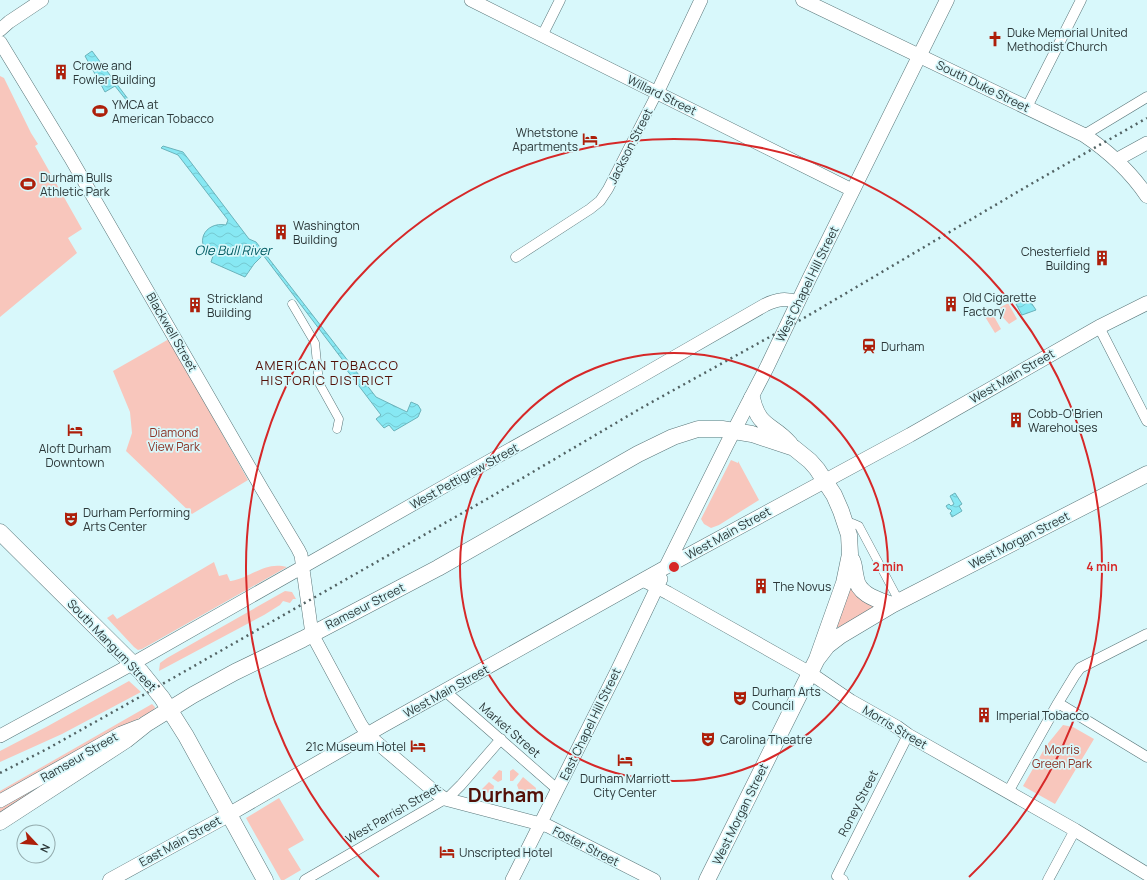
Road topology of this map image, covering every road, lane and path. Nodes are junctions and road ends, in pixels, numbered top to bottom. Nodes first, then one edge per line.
1 (42, 0) edge
2 (471, 0) edge
3 (560, 0) edge
4 (701, 0) edge
5 (803, 0) edge
6 (947, 0) edge
7 (1081, 0) edge
8 (0, 30) edge
9 (542, 36) junction
10 (0, 42) edge
11 (920, 56) junction
12 (657, 92) junction
13 (1147, 97) edge
14 (1027, 107) junction
15 (1084, 135) junction
16 (1147, 143) edge
17 (1116, 160) junction
18 (852, 190) junction
19 (1147, 196) edge
20 (516, 257) dead end
21 (798, 302) junction
22 (1147, 303) edge
23 (292, 304) dead end
24 (1099, 327) junction
25 (752, 398) junction
26 (1147, 421) edge
27 (337, 428) dead end
28 (734, 431) junction
29 (794, 448) junction
30 (1147, 474) edge
31 (825, 480) junction
32 (845, 523) junction
33 (0, 532) edge
34 (850, 554) junction
35 (302, 567) junction
36 (666, 567) junction
37 (643, 580) junction
38 (657, 587) junction
39 (896, 603) junction
40 (312, 634) junction
41 (1147, 634) edge
42 (816, 659) junction
43 (132, 664) junction
44 (810, 673) junction
45 (445, 691) junction
46 (1058, 704) junction
47 (170, 709) junction
48 (146, 724) junction
49 (368, 734) junction
50 (908, 735) junction
51 (0, 736) edge
52 (501, 739) junction
53 (1147, 757) edge
54 (557, 790) junction
55 (1008, 792) junction
56 (445, 799) junction
57 (0, 801) edge
58 (229, 814) junction
59 (0, 822) edge
60 (539, 824) junction
61 (1075, 830) junction
62 (1147, 874) edge
63 (110, 880) edge
64 (265, 880) edge
65 (305, 880) edge
66 (512, 880) edge
67 (654, 880) edge
68 (707, 880) edge
69 (843, 880) edge
70 (1048, 880) edge

1 - 8 street
2 - 9 street, Willard Street
3 - 9 street
4 - 12 street, Jackson Street
5 - 11 main road, South Duke Street
6 - 11 main road, West Chapel Hill Street
7 - 14 street
9 - 12 street, Willard Street
10 - 35 street, Blackwell Street
11 - 14 main road, South Duke Street
11 - 18 main road, West Chapel Hill Street
12 - 18 street, Willard Street
12 - 20 street, Jackson Street
13 - 15 street
14 - 15 main road, South Duke Street
15 - 17 main road, South Duke Street
16 - 17 street
17 - 19 main road, South Duke Street
18 - 21 main road, West Chapel Hill Street
21 - 25 main road, West Chapel Hill Street
21 - 35 street, West Pettigrew Street
22 - 24 main road, West Main Street
23 - 27 street
24 - 26 street
24 - 31 main road, West Main Street
25 - 28 main road, West Chapel Hill Street
25 - 29 main road
28 - 29 main road, Ramseur Street
28 - 36 main road, West Chapel Hill Street
28 - 40 main road, Ramseur Street
29 - 31 main road
30 - 39 main road, West Morgan Street
31 - 32 main road
31 - 36 main road, West Main Street
32 - 34 main road
32 - 39 street
33 - 43 main road, South Mangum Street
34 - 39 main road
34 - 42 main road
35 - 40 street, Blackwell Street
35 - 43 street, West Pettigrew Street
36 - 37 main road, West Main Street
36 - 38 street, East Chapel Hill Street
37 - 38 street, Morris Street
37 - 45 main road, West Main Street
38 - 44 street, Morris Street
38 - 54 street, East Chapel Hill Street
39 - 42 main road, West Morgan Street
40 - 47 main road, Ramseur Street
40 - 49 street, Blackwell Street
41 - 46 street
42 - 44 main road, West Morgan Street
43 - 47 main road, South Mangum Street
43 - 51 street, West Pettigrew Street
44 - 50 street, Morris Street
44 - 68 main road, West Morgan Street
45 - 49 main road, West Main Street
45 - 52 street, Market Street
46 - 53 street
46 - 55 street
47 - 48 main road, Ramseur Street
47 - 58 main road, South Mangum Street
48 - 57 street, Ramseur Street
48 - 59 main road
49 - 56 street, Blackwell Street
49 - 58 main road, West Main Street
50 - 55 street, Morris Street
50 - 69 street, Roney Street
52 - 54 street, Market Street
52 - 56 street, West Parrish Street
54 - 60 street, East Chapel Hill Street
55 - 61 street, Morris Street
56 - 60 street, Foster Street
56 - 65 street, West Parrish Street
58 - 63 main road, East Main Street
58 - 64 main road, South Mangum Street
60 - 66 street, East Chapel Hill Street
60 - 67 street, Foster Street
61 - 62 street, Morris Street
61 - 70 street

